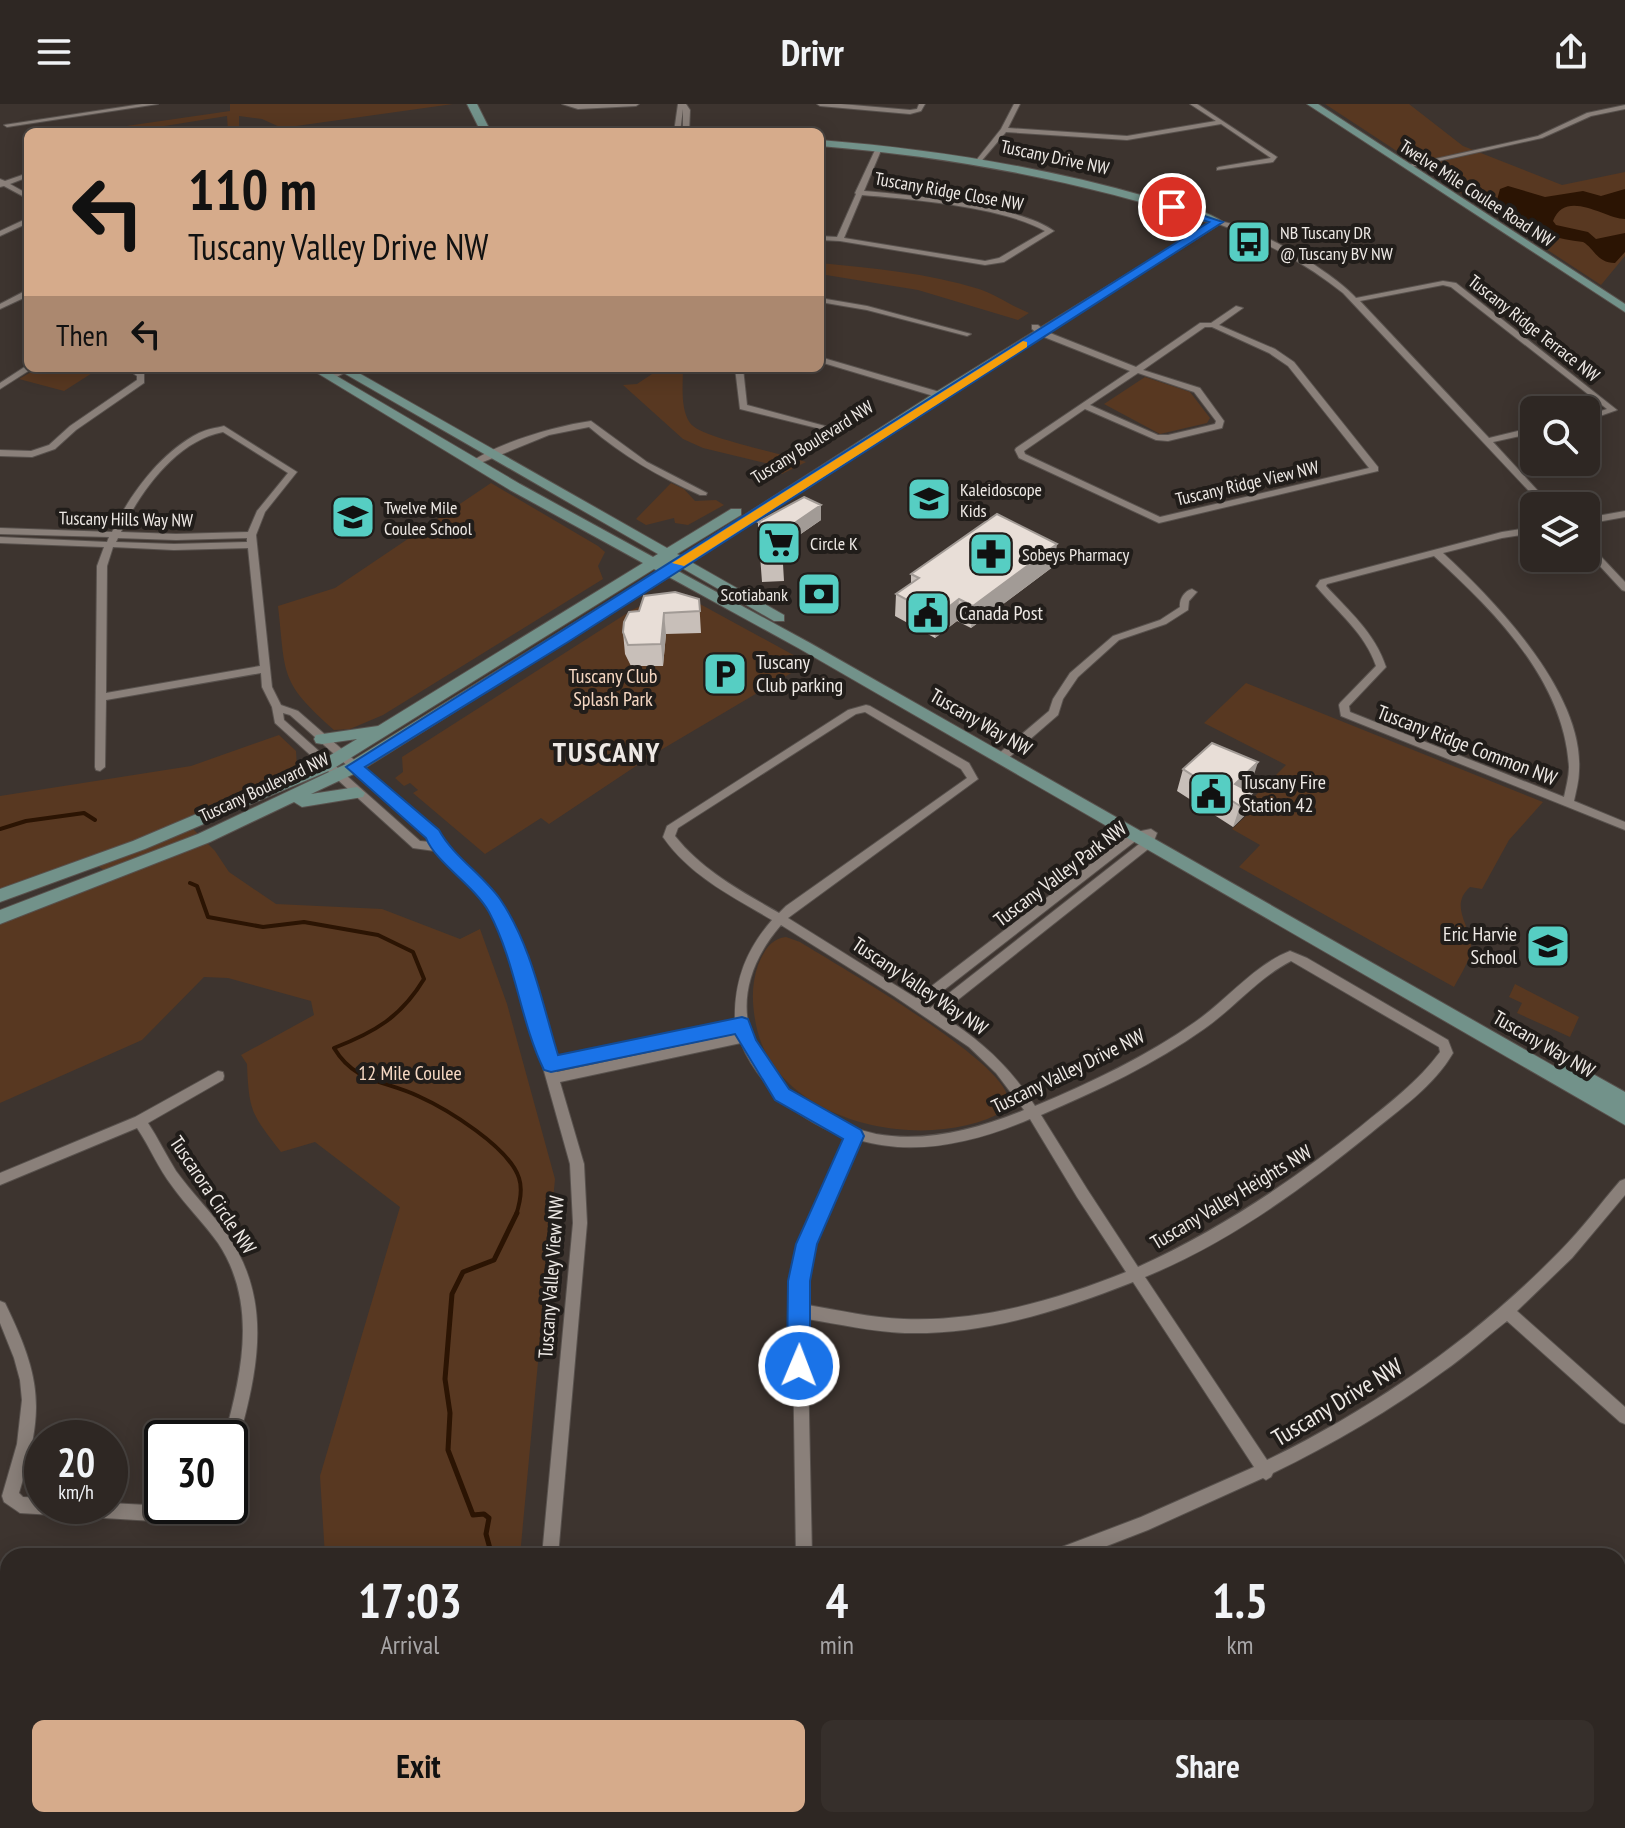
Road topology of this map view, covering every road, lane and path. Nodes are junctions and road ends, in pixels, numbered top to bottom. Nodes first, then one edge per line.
1 (80, 104) edge
2 (155, 104) edge
3 (463, 104) edge
4 (472, 104) edge
5 (565, 104) edge
6 (636, 104) edge
7 (682, 104) edge
8 (820, 104) edge
9 (922, 104) edge
10 (1017, 104) edge
11 (1193, 104) edge
12 (1312, 104) edge
13 (1625, 107) edge
14 (76, 115) junction
15 (1222, 122) junction
16 (7, 125) dead end
17 (473, 128) edge
18 (484, 128) edge
19 (678, 128) edge
20 (686, 128) edge
21 (1004, 130) junction
22 (824, 145) edge
23 (878, 150) junction
24 (977, 162) junction
25 (1407, 166) junction
26 (1219, 169) dead end
27 (24, 176) edge
28 (1, 183) edge
29 (858, 193) junction
30 (24, 195) edge
31 (24, 222) edge
32 (1211, 222) junction
33 (0, 234) edge
34 (824, 238) edge
35 (840, 239) junction
36 (24, 295) edge
37 (1356, 300) junction
38 (824, 301) edge
39 (0, 307) edge
40 (1239, 308) dead end
41 (1625, 309) edge
42 (1213, 325) junction
43 (1042, 329) junction
44 (967, 334) dead end
45 (824, 360) edge
46 (1139, 368) junction
47 (24, 371) edge
48 (136, 372) edge
49 (326, 372) edge
50 (350, 372) edge
51 (739, 372) edge
52 (0, 387) edge
53 (935, 393) junction
54 (1595, 396) edge
55 (1600, 400) edge
56 (1085, 406) junction
57 (1600, 414) edge
58 (821, 426) dead end
59 (1520, 433) edge
60 (1486, 441) junction
61 (0, 453) edge
62 (491, 455) junction
63 (475, 462) junction
64 (1535, 492) edge
65 (703, 493) dead end
66 (1625, 514) edge
67 (728, 518) junction
68 (1600, 518) edge
69 (0, 531) edge
70 (1520, 533) edge
71 (0, 540) edge
72 (110, 540) junction
73 (251, 540) junction
74 (647, 542) junction
75 (616, 543) junction
76 (702, 548) junction
77 (1436, 552) junction
78 (666, 554) junction
79 (1600, 561) edge
80 (680, 562) junction
81 (651, 563) junction
82 (667, 571) junction
83 (628, 576) junction
84 (717, 582) junction
85 (691, 584) junction
86 (1625, 588) edge
87 (1192, 592) dead end
88 (623, 600) junction
89 (264, 669) junction
90 (101, 697) junction
91 (277, 707) junction
92 (387, 729) junction
93 (322, 739) junction
94 (1006, 754) junction
95 (348, 762) junction
96 (100, 767) dead end
97 (331, 770) junction
98 (357, 793) junction
99 (284, 802) junction
100 (1568, 804) junction
101 (1625, 826) edge
102 (1145, 837) junction
103 (438, 847) junction
104 (0, 896) edge
105 (0, 917) edge
106 (780, 919) junction
107 (1368, 998) joint
108 (917, 1004) junction
109 (931, 1014) junction
110 (743, 1031) junction
111 (553, 1071) junction
112 (218, 1076) dead end
113 (1625, 1102) edge
114 (1032, 1115) junction
115 (1625, 1117) edge
116 (140, 1121) junction
117 (854, 1136) junction
118 (0, 1179) edge
119 (1625, 1185) edge
120 (1136, 1275) junction
121 (0, 1308) edge
122 (800, 1311) junction
123 (1509, 1313) junction
124 (1625, 1417) edge
125 (236, 1420) edge
126 (1266, 1472) junction
127 (144, 1512) edge
128 (551, 1548) edge
129 (804, 1548) edge
130 (1081, 1548) edge

1 - 14 street
2 - 14 street
3 - 17 street
4 - 18 street
5 - 6 street
7 - 19 street
7 - 20 street
8 - 9 street
10 - 21 street
11 - 15 street
12 - 25 street, Twelve Mile Coulee Road NW
13 - 25 street
14 - 16 street
15 - 21 street
15 - 26 street
21 - 24 street
22 - 23 street, Tuscany Drive NW
23 - 24 street, Tuscany Drive NW
23 - 29 street, Tuscany Ridge Close NW
24 - 32 street, Tuscany Drive NW
25 - 41 street, Twelve Mile Coulee Road NW
27 - 28 street
28 - 30 street
29 - 35 street, Tuscany Ridge Close NW
29 - 35 street, Tuscany Ridge Close NW
31 - 33 street
32 - 37 street, Tuscany Drive NW
32 - 43 street, Tuscany Boulevard NW
34 - 35 street
36 - 39 street
37 - 54 street, Tuscany Ridge Terrace NW
37 - 60 street, Tuscany Drive NW
38 - 44 street
40 - 42 street, Tuscany Ridge View NW
42 - 46 street, Tuscany Ridge View NW
42 - 56 street, Tuscany Ridge View NW
43 - 46 street
43 - 53 street, Tuscany Boulevard NW
45 - 53 street
46 - 56 street, Tuscany Ridge View NW
46 - 56 street
47 - 52 street
48 - 61 street
49 - 63 street, Tuscany Way NW
50 - 62 street, Tuscany Way NW
51 - 58 street
53 - 67 street, Tuscany Boulevard NW
53 - 76 street, Tuscany Boulevard NW
55 - 57 street, Tuscany Ridge Terrace NW
59 - 60 street
60 - 64 street, Tuscany Drive NW
62 - 63 street
62 - 65 street
62 - 74 street, Tuscany Way NW
63 - 75 street, Tuscany Way NW
66 - 68 street
67 - 74 street
67 - 78 street, Tuscany Boulevard NW
69 - 72 street, Tuscany Hills Way NW
70 - 77 street, Tuscany Ridge Common NW
71 - 72 street, Tuscany Hills Way NW
72 - 73 street, Tuscany Hills Way NW
72 - 73 street
72 - 90 street
73 - 89 street, Tuscany Valley View NW
74 - 78 street, Tuscany Way NW
75 - 81 street, Tuscany Way NW
75 - 83 street
76 - 80 street, Tuscany Boulevard NW
76 - 84 street
77 - 100 street
77 - 100 street, Tuscany Ridge Common NW
78 - 80 street, Tuscany Way NW
78 - 81 street, Tuscany Boulevard NW
79 - 86 street
80 - 82 street, Tuscany Boulevard NW
80 - 84 street, Tuscany Way NW
81 - 82 street, Tuscany Way NW
81 - 83 street, Tuscany Boulevard NW
82 - 85 street, Tuscany Way NW
82 - 88 street, Tuscany Boulevard NW
83 - 92 street, Tuscany Boulevard NW
84 - 94 street, Tuscany Way NW
85 - 88 street
85 - 94 street, Tuscany Way NW
87 - 94 street
88 - 95 street, Tuscany Boulevard NW
89 - 90 street
89 - 91 street, Tuscany Valley View NW
90 - 96 street
91 - 93 street, Tuscany Valley View NW
91 - 97 street, Tuscany Valley View NW
92 - 93 street
92 - 95 street, Tuscany Boulevard NW
93 - 95 street, Tuscany Valley View NW
94 - 102 street, Tuscany Way NW
95 - 97 street, Tuscany Boulevard NW
95 - 103 street, Tuscany Valley View NW
97 - 98 street, Tuscany Valley View NW
97 - 99 street, Tuscany Boulevard NW
97 - 104 street, Tuscany Boulevard NW
98 - 99 street
98 - 103 street, Tuscany Valley View NW
99 - 105 street, Tuscany Boulevard NW
100 - 101 street, Tuscany Ridge Common NW
102 - 108 street, Tuscany Valley Park NW
102 - 109 street, Tuscany Valley Park NW
102 - 113 street, Tuscany Way NW
102 - 115 street, Tuscany Way NW
103 - 111 street, Tuscany Valley View NW
106 - 106 street, Tuscany Valley Way NW
106 - 108 street, Tuscany Valley Way NW
106 - 110 street
107 - 114 street, Tuscany Valley Drive NW
107 - 120 street, Tuscany Valley Heights NW
108 - 109 street, Tuscany Valley Way NW
109 - 114 street, Tuscany Valley Way NW
110 - 111 street
110 - 117 street, Tuscany Valley Drive NW
111 - 128 street, Tuscany Valley View NW
112 - 116 street
114 - 117 street, Tuscany Valley Drive NW
114 - 120 street, Tuscany Valley Way NW
116 - 118 street
116 - 125 street, Tuscarora Circle NW
117 - 122 street
119 - 123 street, Tuscany Drive NW
120 - 122 street
120 - 126 street, Tuscany Valley Way NW
121 - 127 street
122 - 129 street
123 - 124 street
123 - 126 street, Tuscany Drive NW
126 - 130 street, Tuscany Drive NW

